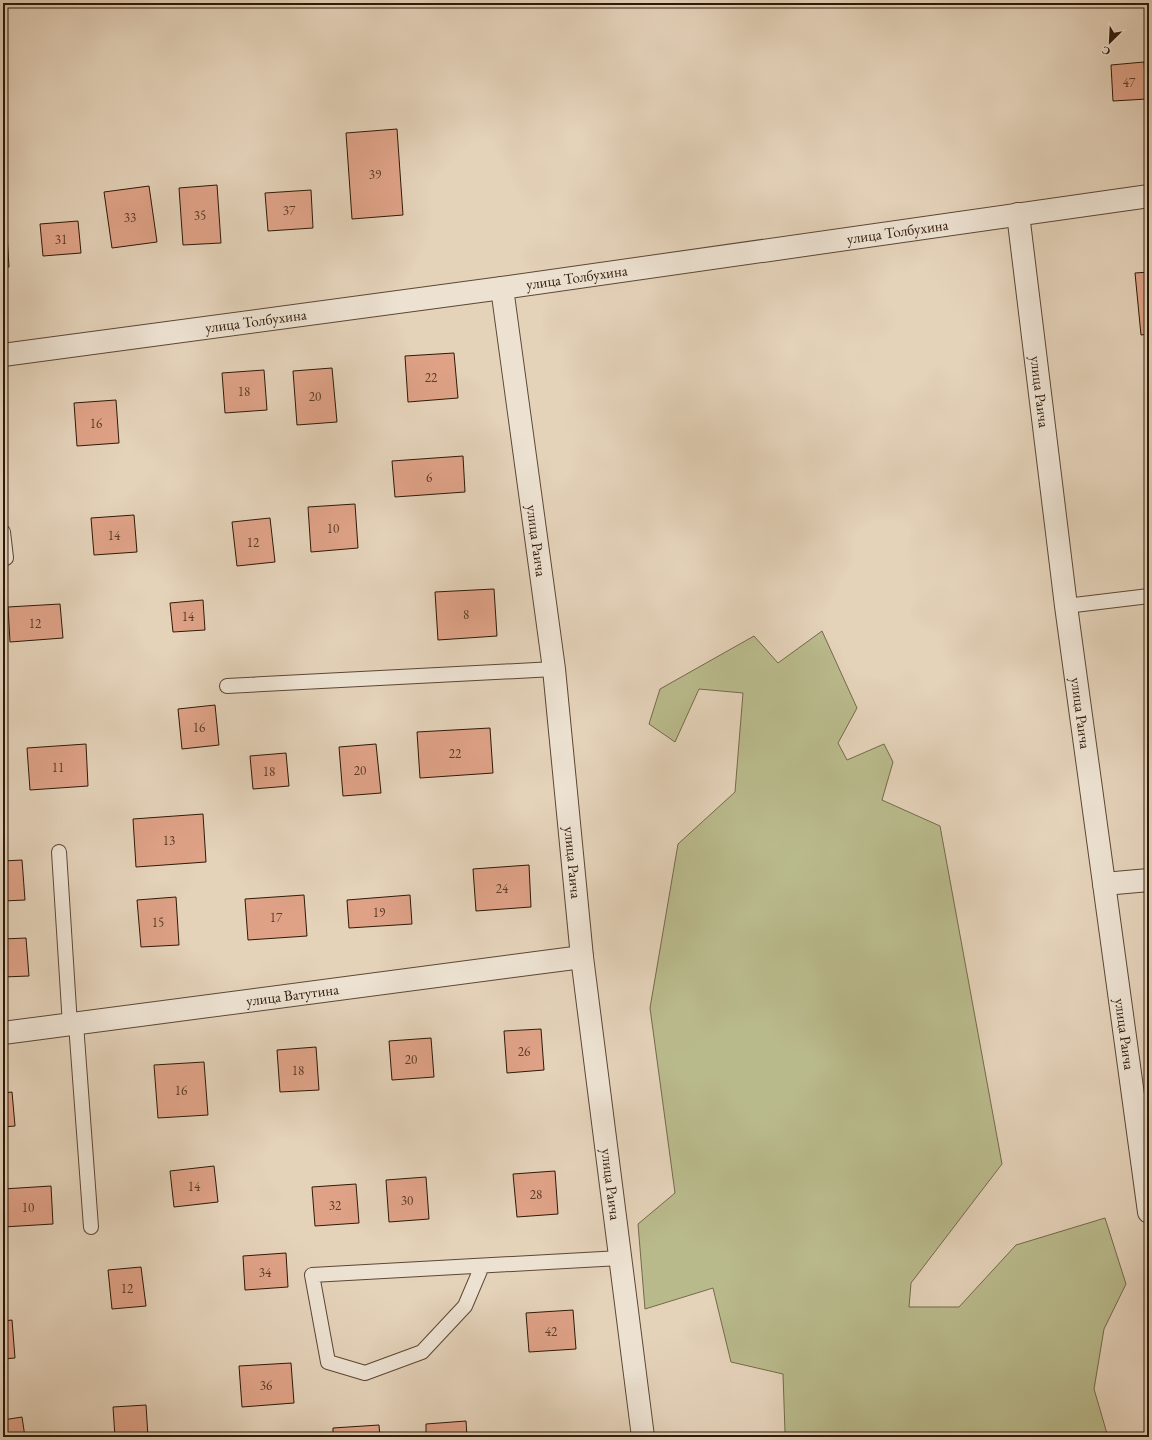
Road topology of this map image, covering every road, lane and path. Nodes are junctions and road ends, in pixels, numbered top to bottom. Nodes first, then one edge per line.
1 (1149, 196) edge
2 (1018, 214) junction
3 (502, 288) junction
4 (3, 355) edge
5 (3, 532) edge
6 (6, 558) dead end
7 (1149, 596) edge
8 (1066, 606) junction
9 (554, 669) junction
10 (227, 686) dead end
11 (59, 852) dead end
12 (1149, 880) edge
13 (1104, 884) junction
14 (582, 957) junction
15 (73, 1025) junction
16 (3, 1033) edge
17 (1147, 1189) edge
18 (1149, 1212) edge
19 (91, 1227) dead end
20 (620, 1258) junction
21 (482, 1266) junction
22 (643, 1437) edge

1 - 2 street, улица Толбухина
2 - 3 street, улица Толбухина
2 - 8 street, улица Раича
3 - 4 street, улица Толбухина
3 - 9 street, улица Раича
5 - 6 lane
7 - 8 lane
8 - 13 street, улица Раича
9 - 10 lane
9 - 14 street, улица Раича
11 - 15 lane
12 - 13 street
13 - 17 street, улица Раича
14 - 15 street, улица Ватутина
14 - 20 street, улица Раича
15 - 16 street, улица Ватутина
15 - 19 lane
17 - 18 street, улица Раича
20 - 21 lane
20 - 22 street, улица Раича
21 - 21 lane

